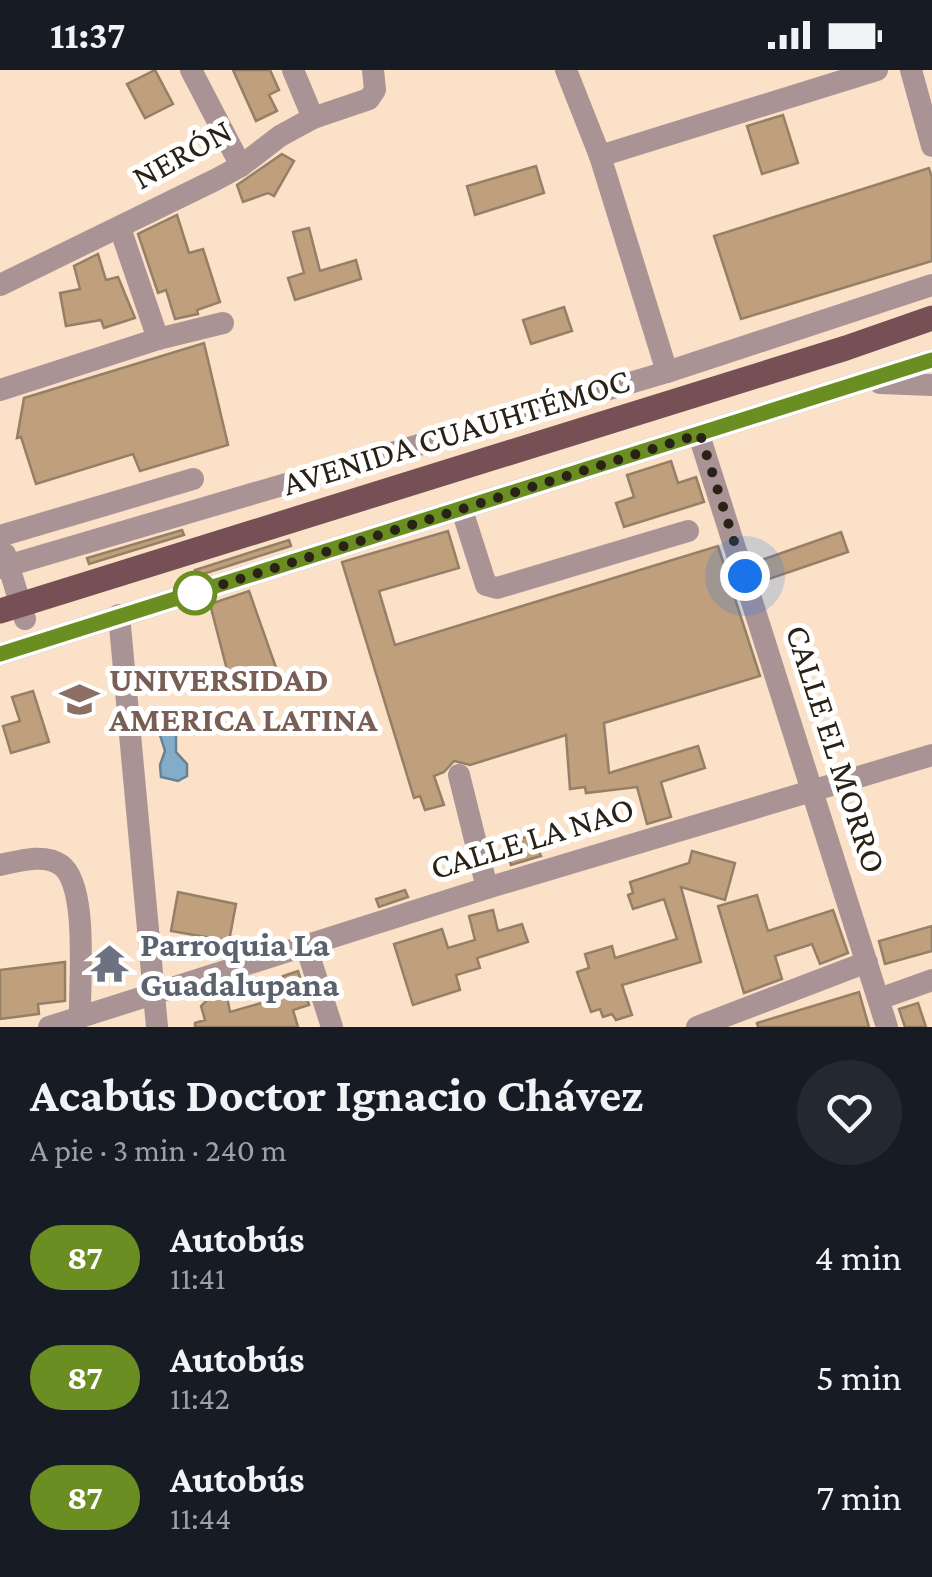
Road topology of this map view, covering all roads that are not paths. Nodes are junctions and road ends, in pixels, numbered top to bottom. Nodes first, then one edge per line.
1 (191, 70) edge
2 (294, 70) edge
3 (373, 70) edge
4 (566, 70) edge
5 (878, 70) edge
6 (910, 70) edge
7 (312, 118) junction
8 (932, 146) edge
9 (600, 156) junction
10 (242, 166) junction
11 (120, 228) junction
12 (0, 284) edge
13 (932, 285) edge
14 (932, 318) edge
15 (223, 323) dead end
16 (932, 336) edge
17 (158, 340) junction
18 (932, 360) edge
19 (667, 372) junction
20 (866, 382) junction
21 (932, 385) edge
22 (0, 390) edge
23 (700, 434) junction
24 (193, 478) dead end
25 (462, 510) junction
26 (688, 531) dead end
27 (0, 539) edge
28 (4, 567) edge
29 (11, 616) edge
30 (119, 616) junction
31 (0, 654) edge
32 (932, 754) edge
33 (458, 775) dead end
34 (812, 788) junction
35 (0, 865) edge
36 (487, 888) junction
37 (306, 946) junction
38 (866, 962) junction
39 (932, 980) edge
40 (155, 994) junction
41 (879, 999) junction
42 (80, 1018) junction
43 (49, 1027) edge
44 (157, 1027) edge
45 (332, 1027) edge
46 (697, 1027) edge
47 (887, 1027) edge

1 - 10 street
2 - 7 street
3 - 7 street, NERÓN
4 - 9 street
5 - 9 street
6 - 8 street
7 - 10 street, NERÓN
9 - 19 street
10 - 11 street, NERÓN
11 - 12 street, NERÓN
11 - 17 street
13 - 19 street
14 - 29 main road, AVENIDA CUAUHTÉMOC
15 - 17 street
16 - 29 main road, AVENIDA CUAUHTÉMOC
17 - 22 street
18 - 20 street
19 - 28 street
20 - 21 street
20 - 23 street
23 - 25 street
23 - 34 street, CALLE EL MORRO
24 - 27 street
25 - 26 street
25 - 30 street
27 - 28 street
28 - 29 street
30 - 31 street
30 - 40 street
32 - 34 street, CALLE LA NAO
33 - 36 street
34 - 36 street, CALLE LA NAO
34 - 38 street, CALLE EL MORRO
35 - 42 street
36 - 37 street, CALLE LA NAO
37 - 40 street, CALLE LA NAO
37 - 45 street
38 - 41 street, CALLE EL MORRO
38 - 46 street
39 - 41 street
40 - 42 street, CALLE LA NAO
40 - 44 street
41 - 47 street, CALLE EL MORRO
42 - 43 street, CALLE LA NAO

